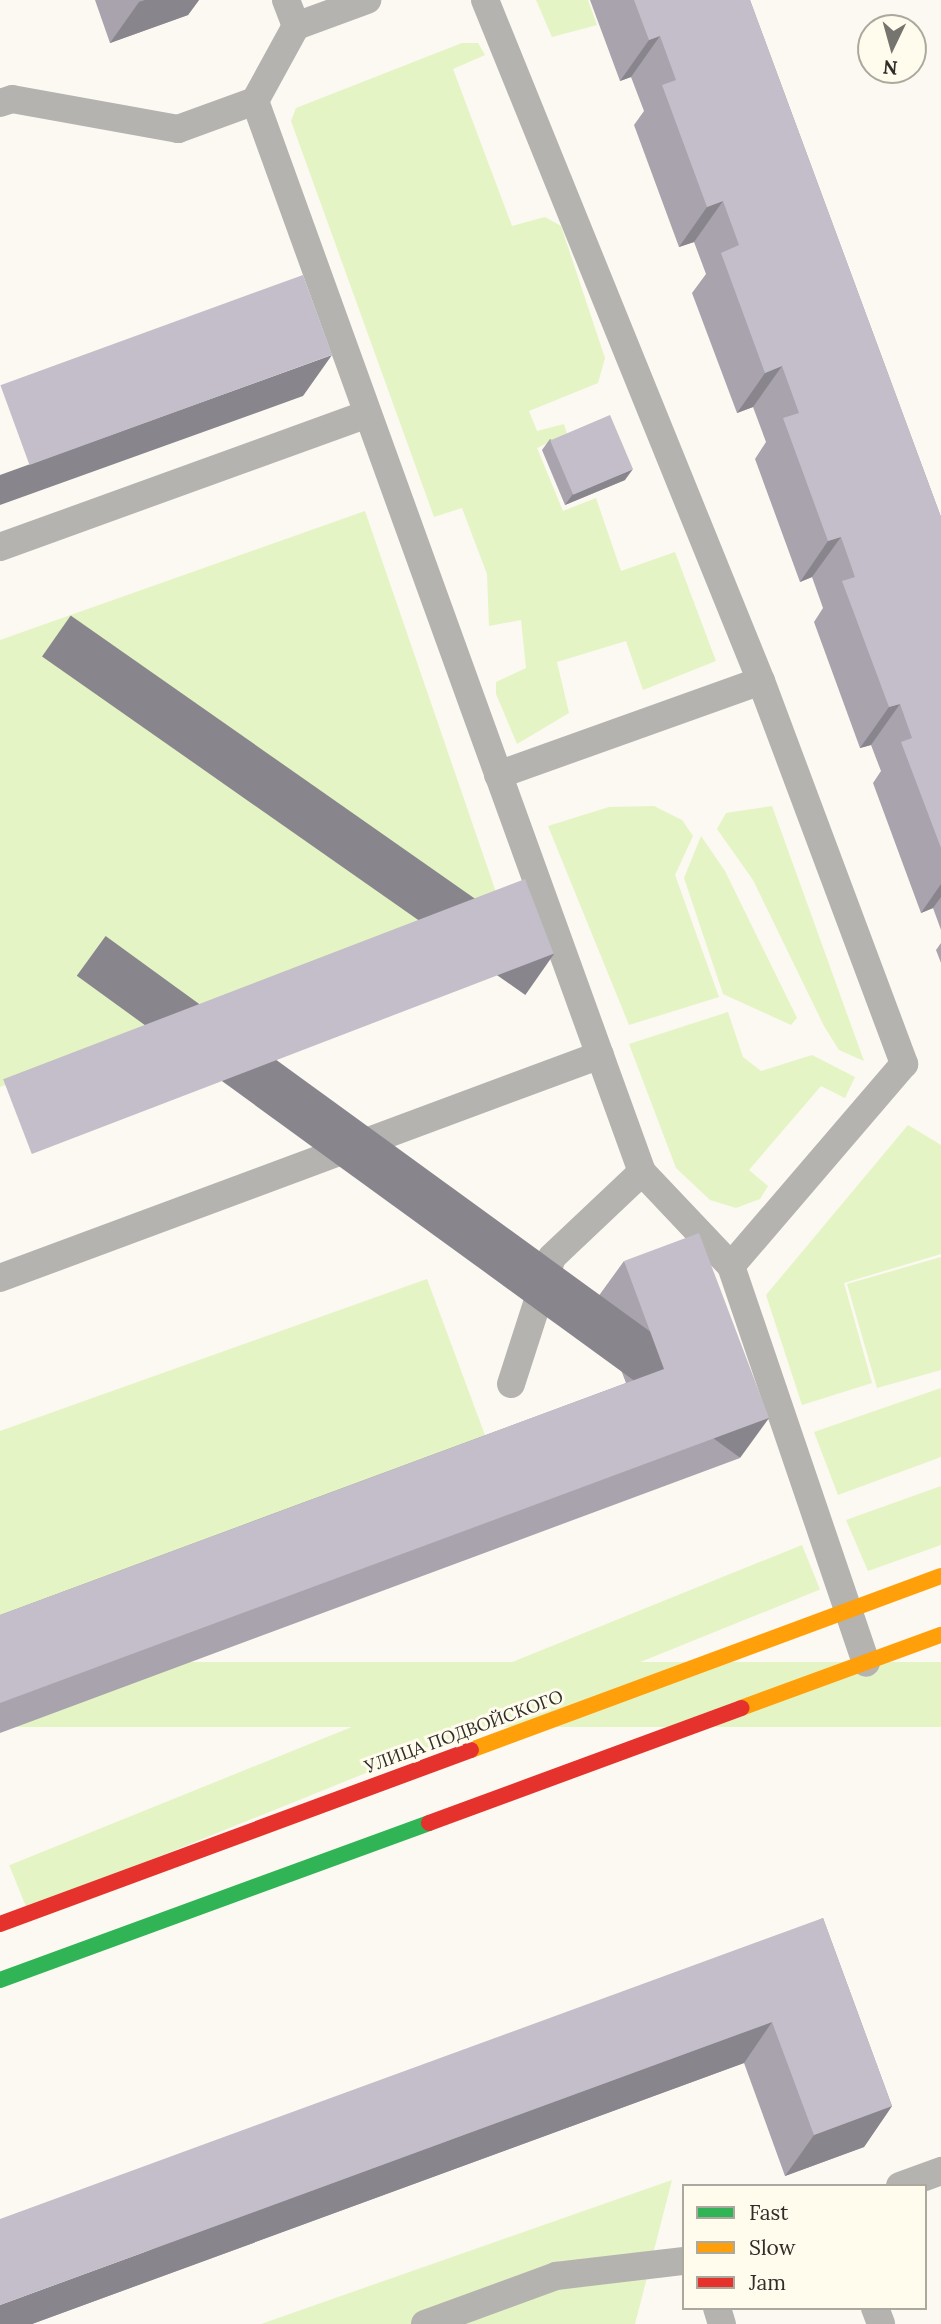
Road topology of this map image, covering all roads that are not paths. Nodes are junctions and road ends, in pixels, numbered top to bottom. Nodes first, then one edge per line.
1 (286, 0) edge
2 (368, 0) edge
3 (485, 0) edge
4 (296, 26) junction
5 (255, 101) junction
6 (0, 103) edge
7 (367, 414) junction
8 (0, 547) edge
9 (761, 681) junction
10 (498, 775) junction
11 (600, 1055) junction
12 (642, 1171) junction
13 (731, 1266) junction
14 (0, 1278) edge
15 (512, 1384) dead end
16 (941, 1576) edge
17 (847, 1611) junction
18 (941, 1635) edge
19 (866, 1663) junction
20 (0, 1923) edge
21 (0, 1980) edge
22 (941, 2171) edge
23 (905, 2184) edge
24 (682, 2262) edge
25 (425, 2324) edge

1 - 4 lane
2 - 4 lane
3 - 9 lane
4 - 5 lane
5 - 6 lane
5 - 7 lane
7 - 8 lane
7 - 10 lane
9 - 10 lane
9 - 13 lane
10 - 11 lane
11 - 12 lane
11 - 14 lane
12 - 13 lane
12 - 15 lane
13 - 17 lane
16 - 17 street, УЛИЦА ПОДВОЙСКОГО
17 - 19 lane
17 - 20 street, УЛИЦА ПОДВОЙСКОГО
18 - 19 street
19 - 21 street
22 - 23 lane
24 - 25 lane

